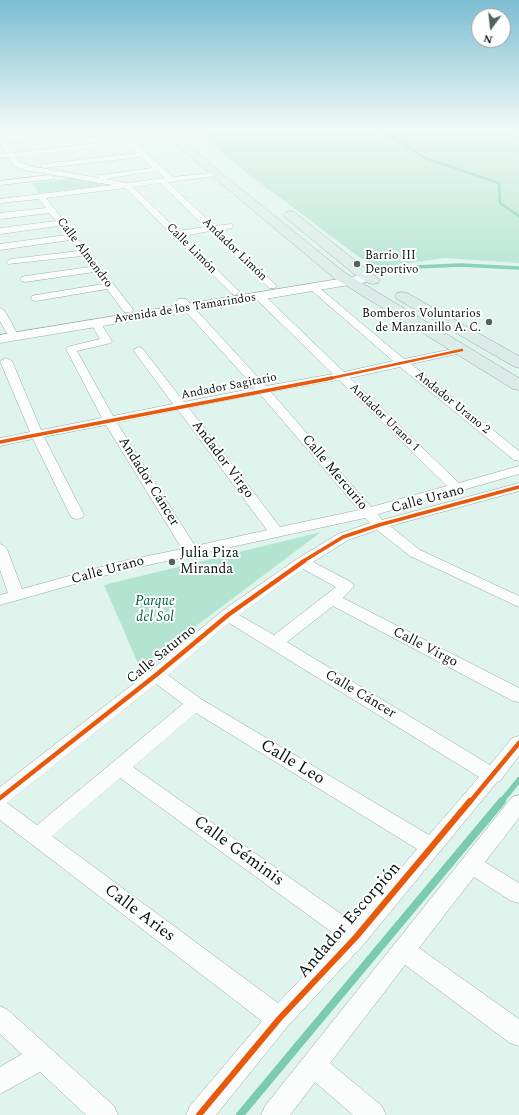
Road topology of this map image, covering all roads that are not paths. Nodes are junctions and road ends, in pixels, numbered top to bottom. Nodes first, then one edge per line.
1 (106, 182) edge
2 (153, 182) edge
3 (163, 182) edge
4 (226, 182) edge
5 (127, 185) junction
6 (41, 196) junction
7 (0, 201) edge
8 (279, 206) dead end
9 (51, 210) junction
10 (0, 216) edge
11 (61, 223) junction
12 (229, 226) dead end
13 (211, 228) junction
14 (0, 231) edge
15 (176, 234) junction
16 (72, 237) junction
17 (0, 247) edge
18 (84, 253) junction
19 (11, 262) dead end
20 (96, 269) junction
21 (364, 275) junction
22 (344, 278) junction
23 (25, 279) dead end
24 (109, 286) junction
25 (272, 286) junction
26 (313, 287) junction
27 (235, 292) junction
28 (259, 296) junction
29 (36, 298) dead end
30 (185, 305) junction
31 (128, 310) junction
32 (0, 311) edge
33 (96, 324) junction
34 (8, 333) edge
35 (0, 339) edge
36 (138, 350) dead end
37 (462, 350) junction
38 (6, 361) dead end
39 (519, 362) edge
40 (402, 363) junction
41 (341, 376) junction
42 (519, 385) edge
43 (263, 390) junction
44 (182, 406) junction
45 (110, 421) junction
46 (37, 435) junction
47 (0, 442) edge
48 (519, 457) edge
49 (519, 470) edge
50 (519, 487) edge
51 (457, 488) junction
52 (367, 513) junction
53 (76, 515) dead end
54 (379, 525) junction
55 (277, 533) junction
56 (342, 537) joint
57 (0, 549) edge
58 (191, 551) junction
59 (302, 562) junction
60 (17, 596) junction
61 (332, 599) junction
62 (0, 600) edge
63 (519, 602) edge
64 (228, 616) junction
65 (275, 643) junction
66 (156, 675) junction
67 (519, 696) edge
68 (195, 704) junction
69 (519, 743) edge
70 (120, 766) junction
71 (492, 776) junction
72 (1, 797) edge
73 (519, 804) edge
74 (37, 837) junction
75 (431, 847) junction
76 (471, 864) junction
77 (519, 894) edge
78 (356, 937) junction
79 (404, 951) junction
80 (0, 1018) edge
81 (279, 1019) junction
82 (519, 1034) edge
83 (41, 1057) junction
84 (314, 1065) junction
85 (0, 1081) edge
86 (105, 1115) edge
87 (199, 1115) edge
88 (274, 1115) edge
89 (373, 1115) edge

1 - 5 street
2 - 5 street
3 - 13 street, Andador Limón
4 - 22 main road
5 - 6 street
5 - 15 street, Calle Limón
6 - 7 street
6 - 9 street, Calle Almendro
8 - 21 main road
9 - 10 street
9 - 11 street, Calle Almendro
11 - 14 street
11 - 16 street, Calle Almendro
12 - 13 street
13 - 15 street
13 - 25 street, Andador Limón
15 - 27 street, Calle Limón
16 - 17 street
16 - 18 street, Calle Almendro
18 - 19 street
18 - 20 street, Calle Almendro
20 - 23 street
20 - 24 street, Calle Almendro
21 - 22 street, Avenida de los Tamarindos
21 - 39 main road
22 - 25 street
22 - 26 street, Avenida de los Tamarindos
22 - 37 main road
24 - 29 street
24 - 31 street, Calle Almendro
25 - 27 street
26 - 28 street, Avenida de los Tamarindos
26 - 40 street, Andador Urano 2
27 - 30 street
28 - 30 street, Avenida de los Tamarindos
28 - 41 street, Andador Urano 1
30 - 31 street
30 - 33 street, Avenida de los Tamarindos
30 - 43 street, Calle Mercurio
31 - 34 street
32 - 34 street
33 - 34 street, Avenida de los Tamarindos
33 - 45 street, Andador Cáncer
34 - 35 street, Avenida de los Tamarindos
36 - 44 street, Andador Virgo
37 - 40 street, Andador Sagitario
37 - 42 main road
38 - 46 street
40 - 41 street, Andador Sagitario
40 - 48 street, Andador Urano 2
41 - 43 street, Andador Sagitario
41 - 51 street, Andador Urano 1
43 - 44 street, Andador Sagitario
43 - 52 street, Calle Mercurio
44 - 45 street, Andador Sagitario
44 - 55 street, Andador Virgo
45 - 46 street, Andador Sagitario
45 - 58 street, Andador Cáncer
46 - 47 street, Andador Sagitario
46 - 53 street
49 - 51 street, Calle Urano
50 - 54 street, Calle Urano
51 - 52 street, Calle Urano
52 - 54 street, Calle Mercurio
52 - 55 street, Calle Urano
54 - 56 street, Calle Urano
54 - 63 street, Calle Mercurio
55 - 58 street, Calle Urano
56 - 59 street, Calle Saturno
57 - 60 street
58 - 60 street, Calle Urano
59 - 61 street
59 - 64 street, Calle Saturno
60 - 62 street, Calle Urano
61 - 65 street
61 - 67 street, Calle Virgo
64 - 65 street, Calle Cáncer
64 - 66 street, Calle Saturno
65 - 71 street, Calle Cáncer
66 - 68 street, Calle Leo
66 - 72 street, Calle Saturno
68 - 70 street
68 - 75 street, Calle Leo
69 - 71 street, Andador Escorpión
70 - 74 street
70 - 78 street, Calle Géminis
71 - 75 street, Andador Escorpión
72 - 74 street, Calle Aries
73 - 76 street
74 - 81 street, Calle Aries
75 - 78 street, Andador Escorpión
76 - 77 street
76 - 79 street
78 - 81 street, Andador Escorpión
79 - 82 street
79 - 84 street
80 - 83 street
81 - 87 street, Andador Escorpión
83 - 85 street
83 - 86 street
84 - 88 street
84 - 89 street

